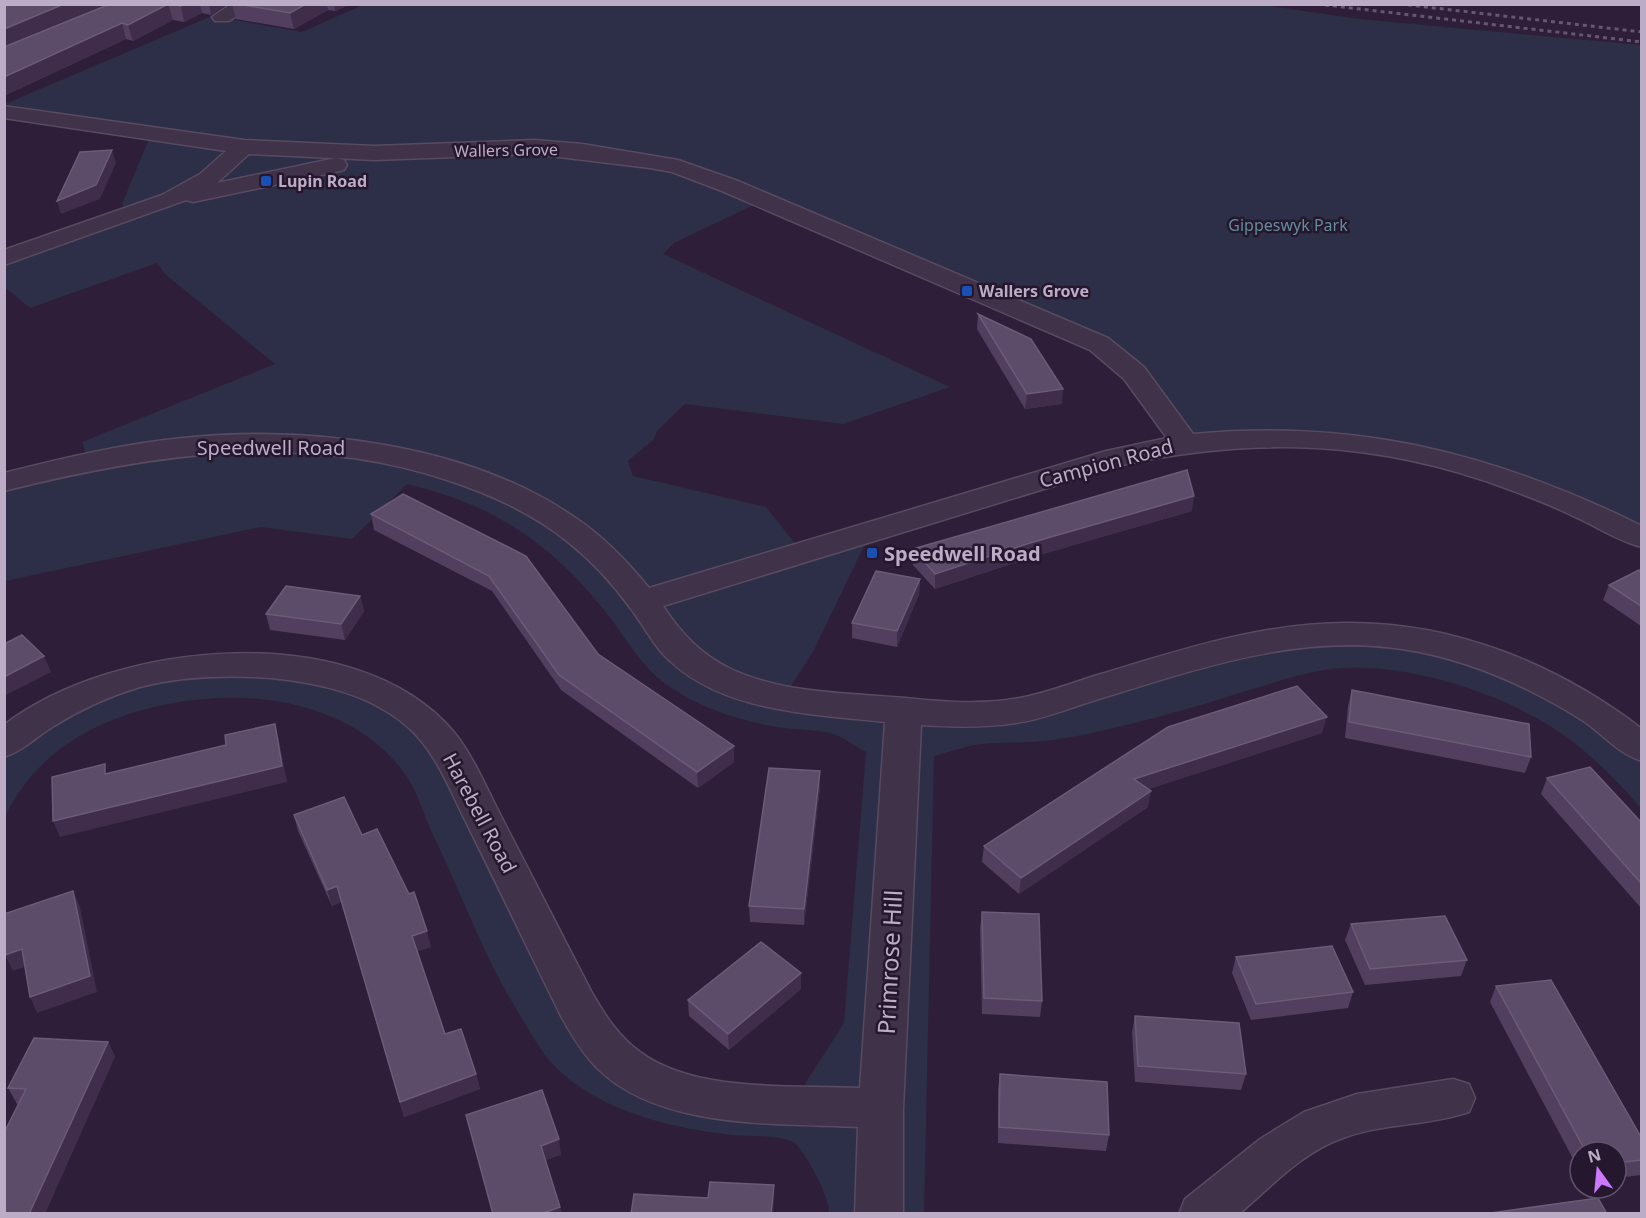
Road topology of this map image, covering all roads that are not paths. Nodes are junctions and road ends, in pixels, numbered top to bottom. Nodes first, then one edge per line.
1 (246, 4) edge
2 (222, 17) dead end
3 (4, 112) edge
4 (244, 147) junction
5 (428, 151) junction
6 (170, 200) junction
7 (4, 258) edge
8 (1185, 443) junction
9 (4, 482) edge
10 (1641, 537) edge
11 (642, 601) junction
12 (904, 710) junction
13 (4, 744) edge
14 (1641, 748) edge
15 (1453, 1098) dead end
16 (881, 1109) junction
17 (879, 1214) edge
18 (1202, 1214) edge

1 - 2 street
3 - 4 street
4 - 5 street, Wallers Grove
4 - 6 street, Wallers Grove
5 - 6 street, Wallers Grove
5 - 8 street, Wallers Grove
6 - 7 street, Wallers Grove
8 - 10 street, Campion Road
8 - 11 street, Campion Road
9 - 11 street, Speedwell Road
11 - 12 street, Speedwell Road
12 - 14 street, Speedwell Road
12 - 16 street, Primrose Hill
13 - 16 street, Harebell Road
15 - 18 street
16 - 17 street, Primrose Hill

